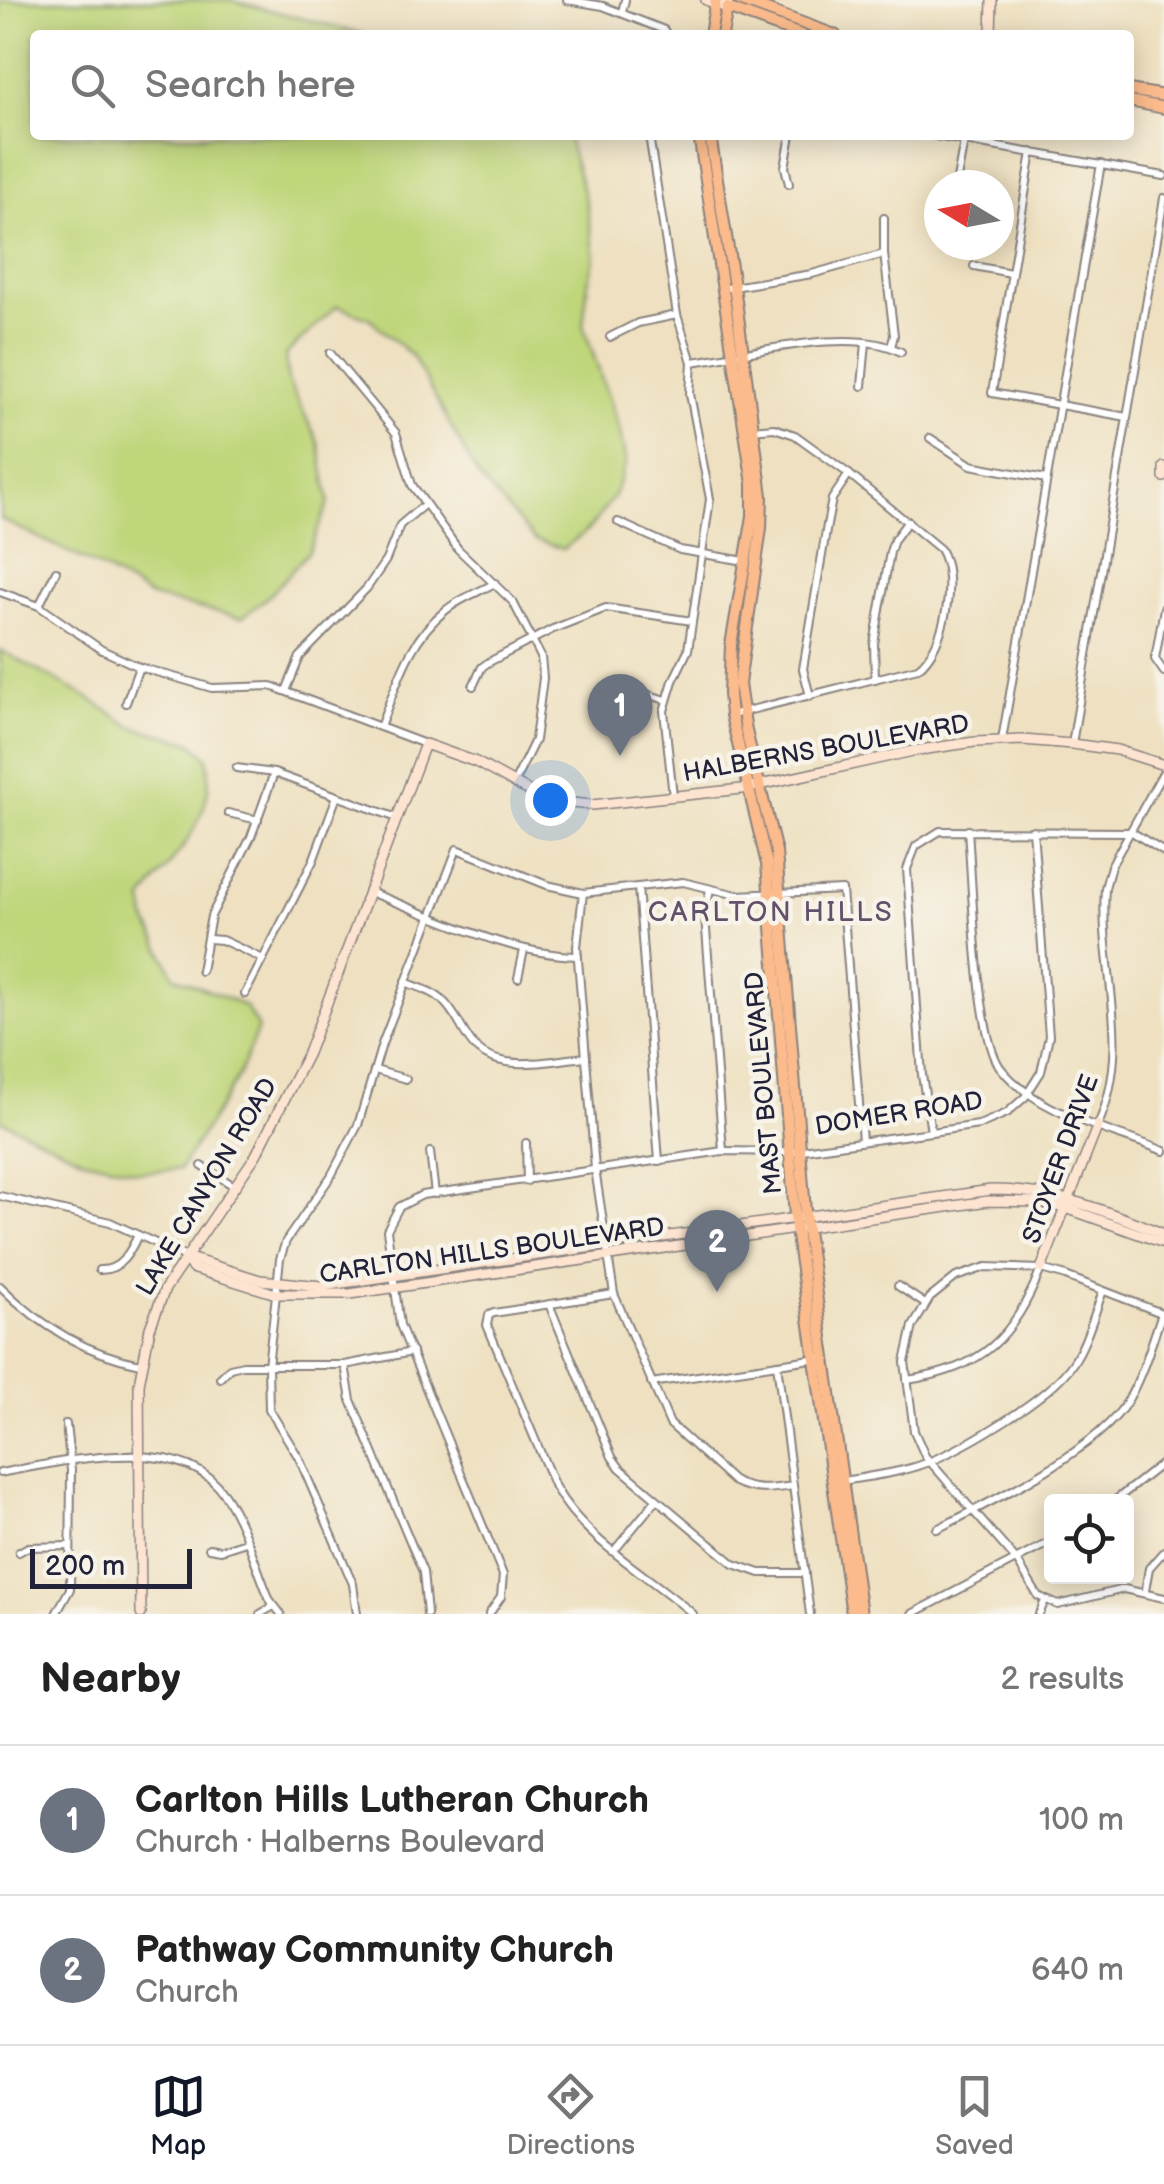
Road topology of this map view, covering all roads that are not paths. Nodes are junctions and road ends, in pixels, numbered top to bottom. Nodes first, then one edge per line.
1 (567, 0) edge
2 (625, 0) edge
3 (738, 0) edge
4 (992, 0) edge
5 (719, 2) edge
6 (622, 12) junction
7 (658, 30) edge
8 (711, 30) edge
9 (722, 30) edge
10 (789, 30) edge
11 (821, 30) edge
12 (991, 30) edge
13 (1156, 98) edge
14 (1164, 108) edge
15 (650, 140) edge
16 (700, 140) edge
17 (711, 140) edge
18 (789, 140) edge
19 (958, 140) edge
20 (964, 141) junction
21 (1032, 152) junction
22 (1101, 164) junction
23 (958, 170) edge
24 (1164, 176) edge
25 (789, 184) dead end
26 (1164, 198) edge
27 (884, 218) dead end
28 (884, 254) junction
29 (974, 266) dead end
30 (1012, 273) junction
31 (734, 286) junction
32 (721, 288) junction
33 (677, 315) junction
34 (610, 337) dead end
35 (866, 343) junction
36 (891, 347) junction
37 (902, 352) dead end
38 (330, 353) dead end
39 (738, 356) junction
40 (692, 362) junction
41 (862, 386) dead end
42 (1057, 406) junction
43 (1127, 417) junction
44 (749, 430) junction
45 (930, 438) dead end
46 (1164, 467) edge
47 (849, 474) junction
48 (1164, 477) edge
49 (1046, 479) junction
50 (425, 504) junction
51 (908, 521) junction
52 (618, 522) dead end
53 (704, 554) junction
54 (750, 562) junction
55 (56, 571) dead end
56 (495, 584) junction
57 (0, 592) edge
58 (40, 606) junction
59 (1164, 608) edge
60 (692, 621) junction
61 (533, 640) junction
62 (138, 667) junction
63 (1164, 672) edge
64 (876, 679) junction
65 (613, 684) dead end
66 (472, 686) dead end
67 (286, 691) junction
68 (810, 696) junction
69 (666, 700) junction
70 (126, 703) dead end
71 (737, 714) junction
72 (380, 726) junction
73 (1002, 740) junction
74 (425, 744) junction
75 (1072, 744) junction
76 (236, 768) dead end
77 (1164, 768) edge
78 (274, 773) junction
79 (514, 783) junction
80 (755, 786) junction
81 (337, 796) junction
82 (674, 796) junction
83 (228, 813) dead end
84 (398, 819) junction
85 (258, 820) junction
86 (968, 830) junction
87 (1034, 830) junction
88 (1132, 832) junction
89 (1164, 852) edge
90 (638, 888) junction
91 (710, 888) junction
92 (369, 892) junction
93 (775, 892) junction
94 (583, 893) junction
95 (431, 914) junction
96 (208, 940) junction
97 (524, 950) junction
98 (578, 956) junction
99 (264, 960) junction
100 (201, 971) dead end
101 (518, 978) dead end
102 (405, 982) junction
103 (245, 994) dead end
104 (586, 1058) junction
105 (376, 1070) junction
106 (406, 1079) dead end
107 (1030, 1092) junction
108 (1098, 1125) junction
109 (930, 1132) junction
110 (862, 1142) junction
111 (526, 1143) dead end
112 (1164, 1150) edge
113 (723, 1151) junction
114 (794, 1151) junction
115 (430, 1152) dead end
116 (659, 1161) junction
117 (202, 1166) dead end
118 (595, 1170) junction
119 (527, 1180) junction
120 (234, 1186) junction
121 (435, 1194) junction
122 (0, 1196) edge
123 (1068, 1203) junction
124 (801, 1222) junction
125 (138, 1234) junction
126 (1164, 1234) edge
127 (1164, 1243) edge
128 (608, 1250) junction
129 (186, 1257) junction
130 (1041, 1269) junction
131 (99, 1270) dead end
132 (393, 1282) junction
133 (0, 1286) edge
134 (898, 1286) dead end
135 (276, 1289) junction
136 (1103, 1291) junction
137 (614, 1294) junction
138 (549, 1304) junction
139 (925, 1304) junction
140 (1163, 1314) edge
141 (412, 1352) junction
142 (820, 1358) junction
143 (141, 1364) junction
144 (346, 1364) junction
145 (776, 1364) junction
146 (268, 1366) junction
147 (220, 1378) dead end
148 (907, 1380) junction
149 (651, 1383) junction
150 (66, 1424) dead end
151 (138, 1457) junction
152 (70, 1460) junction
153 (928, 1462) junction
154 (1164, 1462) edge
155 (0, 1473) edge
156 (837, 1482) junction
157 (794, 1486) junction
158 (1123, 1494) edge
159 (656, 1500) junction
160 (972, 1511) junction
161 (937, 1530) dead end
162 (246, 1542) junction
163 (70, 1546) junction
164 (1044, 1546) edge
165 (209, 1548) dead end
166 (1164, 1550) edge
167 (614, 1551) junction
168 (18, 1552) dead end
169 (1017, 1561) junction
170 (804, 1574) junction
171 (1145, 1592) junction
172 (1164, 1598) edge
173 (1045, 1601) junction
174 (932, 1603) junction
175 (274, 1606) junction
176 (492, 1611) edge
177 (56, 1614) edge
178 (140, 1614) edge
179 (260, 1614) edge
180 (282, 1614) edge
181 (357, 1614) edge
182 (427, 1614) edge
183 (504, 1614) edge
184 (693, 1614) edge
185 (810, 1614) edge
186 (852, 1614) edge
187 (862, 1614) edge
188 (912, 1614) edge
189 (938, 1614) edge
190 (1039, 1614) edge

1 - 6 street
2 - 6 street
3 - 11 main road
4 - 12 street
5 - 8 main road
5 - 9 main road
5 - 10 main road
6 - 7 street
13 - 14 main road
15 - 33 street
16 - 32 main road, MAST BOULEVARD
17 - 31 main road, MAST BOULEVARD
18 - 25 street
19 - 20 street
20 - 21 street
20 - 23 street
21 - 22 street
21 - 30 street
22 - 24 street
22 - 42 street
26 - 43 street
27 - 28 street
28 - 31 street
28 - 36 street
29 - 30 street
30 - 42 street
31 - 32 street
31 - 39 main road, MAST BOULEVARD
32 - 39 main road, MAST BOULEVARD
33 - 34 street
33 - 40 street
35 - 36 street
35 - 39 street
35 - 41 street
36 - 37 street
38 - 50 street
39 - 40 street
39 - 44 main road, MAST BOULEVARD
40 - 53 street
42 - 43 street
42 - 49 street
43 - 75 street
44 - 47 street
44 - 54 main road, MAST BOULEVARD
45 - 49 street
46 - 48 street
47 - 51 street
47 - 68 street
49 - 73 street
50 - 56 street
50 - 67 street
51 - 64 street
51 - 64 street
52 - 53 street
53 - 54 street
53 - 60 street
54 - 71 main road, MAST BOULEVARD
55 - 58 street
56 - 61 street
56 - 72 street
57 - 58 street, HALBERNS BOULEVARD
58 - 62 street, HALBERNS BOULEVARD
59 - 63 street
60 - 61 street
60 - 69 street
61 - 66 street
61 - 79 street
62 - 67 street, HALBERNS BOULEVARD
62 - 70 street
64 - 68 street
65 - 69 street
67 - 72 street, HALBERNS BOULEVARD
68 - 71 street
69 - 82 street
71 - 80 main road, MAST BOULEVARD
72 - 74 street, HALBERNS BOULEVARD
73 - 75 street, HALBERNS BOULEVARD
73 - 80 street, HALBERNS BOULEVARD
74 - 79 street, HALBERNS BOULEVARD
74 - 84 street, LAKE CANYON ROAD
75 - 77 street, HALBERNS BOULEVARD
76 - 78 street
77 - 88 street, STOYER DRIVE
78 - 81 street
78 - 85 street
79 - 82 street, HALBERNS BOULEVARD
80 - 82 street, HALBERNS BOULEVARD
80 - 93 main road, MAST BOULEVARD
81 - 84 street
81 - 99 street
83 - 85 street
84 - 92 street, LAKE CANYON ROAD
85 - 96 street
86 - 87 street
86 - 107 street
86 - 109 street
87 - 88 street
87 - 107 street
88 - 89 street
88 - 108 street, STOYER DRIVE
90 - 91 street
90 - 94 street
90 - 116 street
91 - 93 street
91 - 113 street
92 - 95 street
92 - 120 street, LAKE CANYON ROAD
93 - 110 street
93 - 114 main road, MAST BOULEVARD
94 - 95 street
94 - 98 street
95 - 97 street
95 - 102 street
96 - 99 street
96 - 100 street
97 - 98 street
97 - 101 street
98 - 104 street
99 - 103 street
102 - 104 street
102 - 105 street
104 - 118 street
105 - 106 street
105 - 135 street
107 - 108 street
107 - 109 street, DOMER ROAD
108 - 112 street
108 - 123 street, STOYER DRIVE
109 - 110 street, DOMER ROAD
110 - 114 street, DOMER ROAD
111 - 119 street
113 - 114 street, DOMER ROAD
113 - 116 street, DOMER ROAD
114 - 124 main road, MAST BOULEVARD
115 - 121 street
116 - 118 street, DOMER ROAD
117 - 120 street
118 - 119 street, DOMER ROAD
118 - 128 street
119 - 121 street, DOMER ROAD
120 - 129 street, LAKE CANYON ROAD
121 - 132 street, DOMER ROAD
122 - 125 street, CARLTON HILLS BOULEVARD
123 - 124 street, CARLTON HILLS BOULEVARD
123 - 126 street, CARLTON HILLS BOULEVARD
123 - 127 street, CARLTON HILLS BOULEVARD
123 - 130 street, STOYER DRIVE
124 - 128 street, CARLTON HILLS BOULEVARD
124 - 142 main road, MAST BOULEVARD
125 - 129 street, CARLTON HILLS BOULEVARD
125 - 131 street
128 - 132 street, CARLTON HILLS BOULEVARD
128 - 137 street
129 - 135 street, CARLTON HILLS BOULEVARD
129 - 143 street, LAKE CANYON ROAD
130 - 136 street
130 - 139 street
130 - 148 street, STOYER DRIVE
132 - 135 street, CARLTON HILLS BOULEVARD
132 - 141 street
133 - 143 street
134 - 139 street
135 - 146 street
136 - 140 street
136 - 153 street
137 - 138 street
137 - 149 street
138 - 159 street
138 - 167 street
139 - 148 street
140 - 160 street
141 - 144 street
141 - 176 street
142 - 145 street
142 - 156 main road, MAST BOULEVARD
143 - 151 street, LAKE CANYON ROAD
144 - 146 street
144 - 182 street
145 - 149 street
145 - 157 street
146 - 147 street
146 - 181 street
148 - 153 street
149 - 157 street
150 - 152 street
151 - 152 street
151 - 162 street
151 - 178 street, LAKE CANYON ROAD
152 - 155 street
152 - 163 street
153 - 156 street
153 - 160 street
154 - 158 street
156 - 186 main road, MAST BOULEVARD
156 - 187 main road, MAST BOULEVARD
157 - 170 street
159 - 167 street
159 - 170 street
160 - 161 street
160 - 169 street
162 - 165 street
162 - 175 street
163 - 168 street
163 - 177 street
164 - 169 street
166 - 171 street
167 - 184 street
169 - 173 street
169 - 174 street
170 - 185 street
171 - 172 street
171 - 173 street
173 - 190 street
174 - 188 street
174 - 189 street
175 - 179 street
175 - 180 street
176 - 183 street

